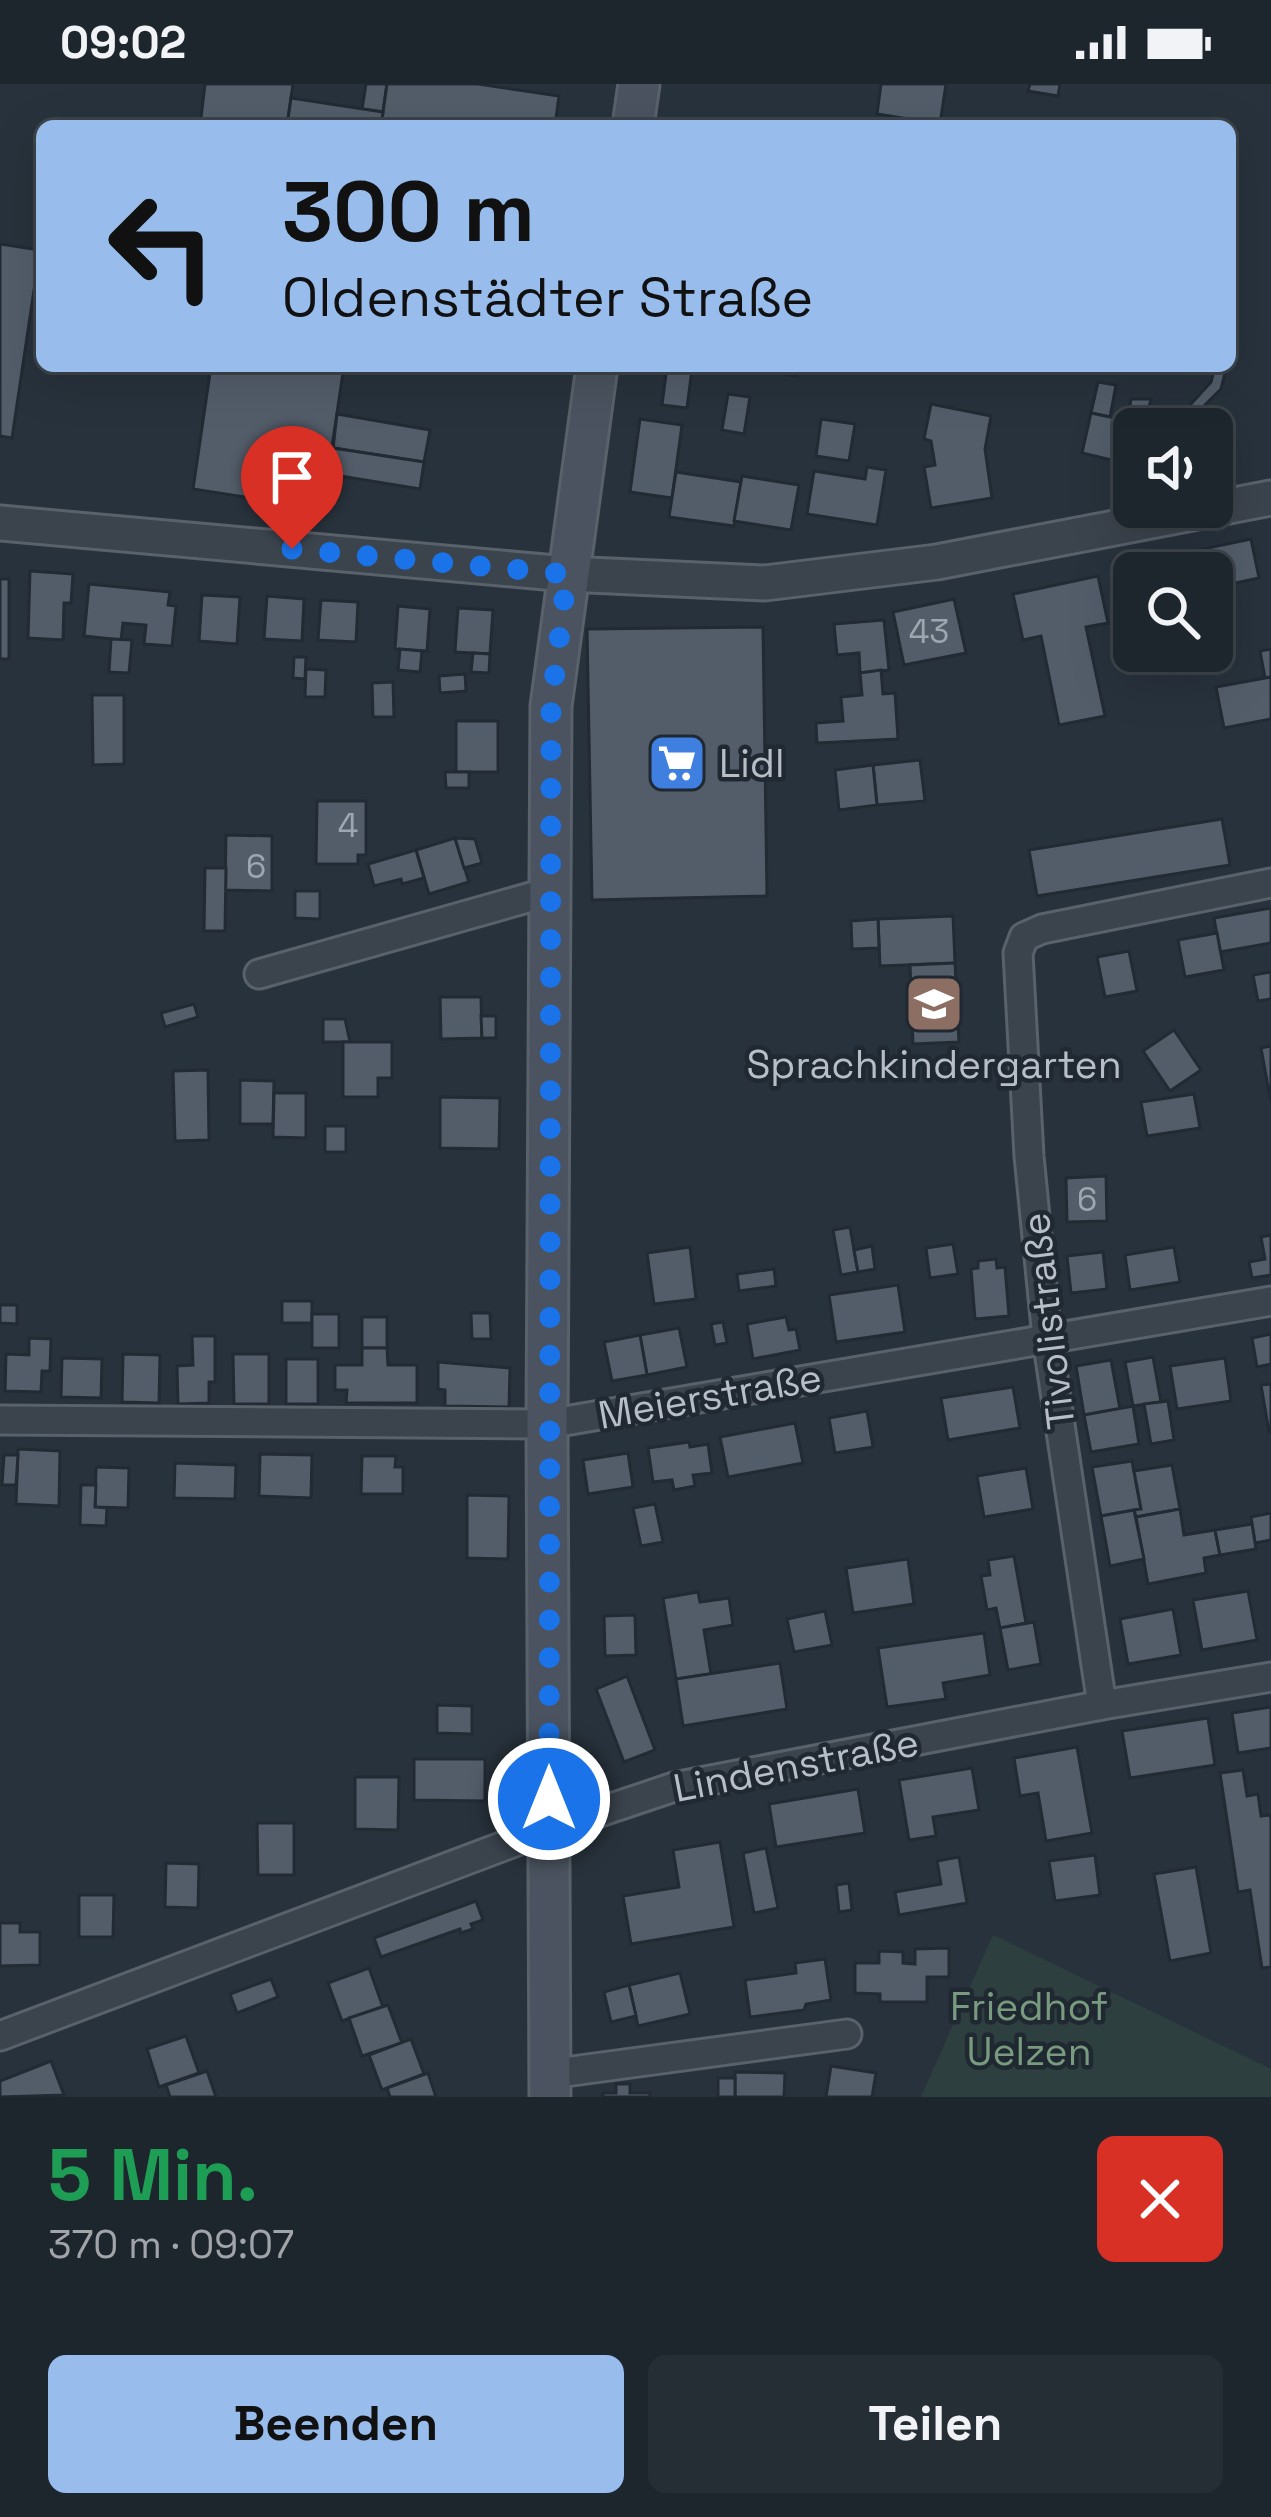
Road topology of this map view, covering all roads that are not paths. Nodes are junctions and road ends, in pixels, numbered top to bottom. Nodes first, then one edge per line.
1 (639, 84) edge
2 (634, 120) edge
3 (596, 372) edge
4 (1271, 498) edge
5 (0, 523) edge
6 (567, 574) junction
7 (1271, 883) edge
8 (552, 891) junction
9 (259, 974) dead end
10 (1271, 1301) edge
11 (1047, 1338) junction
12 (0, 1420) edge
13 (547, 1424) junction
14 (1271, 1677) edge
15 (1102, 1705) junction
16 (549, 1829) junction
17 (847, 2034) dead end
18 (0, 2036) edge
19 (550, 2085) edge

1 - 2 main road
3 - 6 main road
4 - 6 street
5 - 6 street
6 - 8 main road
7 - 11 street, Tivolistraße
8 - 9 street
8 - 13 main road
10 - 11 street, Meierstraße
11 - 13 street, Meierstraße
11 - 15 street, Tivolistraße
12 - 13 street, Meierstraße
13 - 16 main road
14 - 15 street, Lindenstraße
15 - 16 street, Lindenstraße
16 - 18 street, Lindenstraße
16 - 19 main road
17 - 19 street

